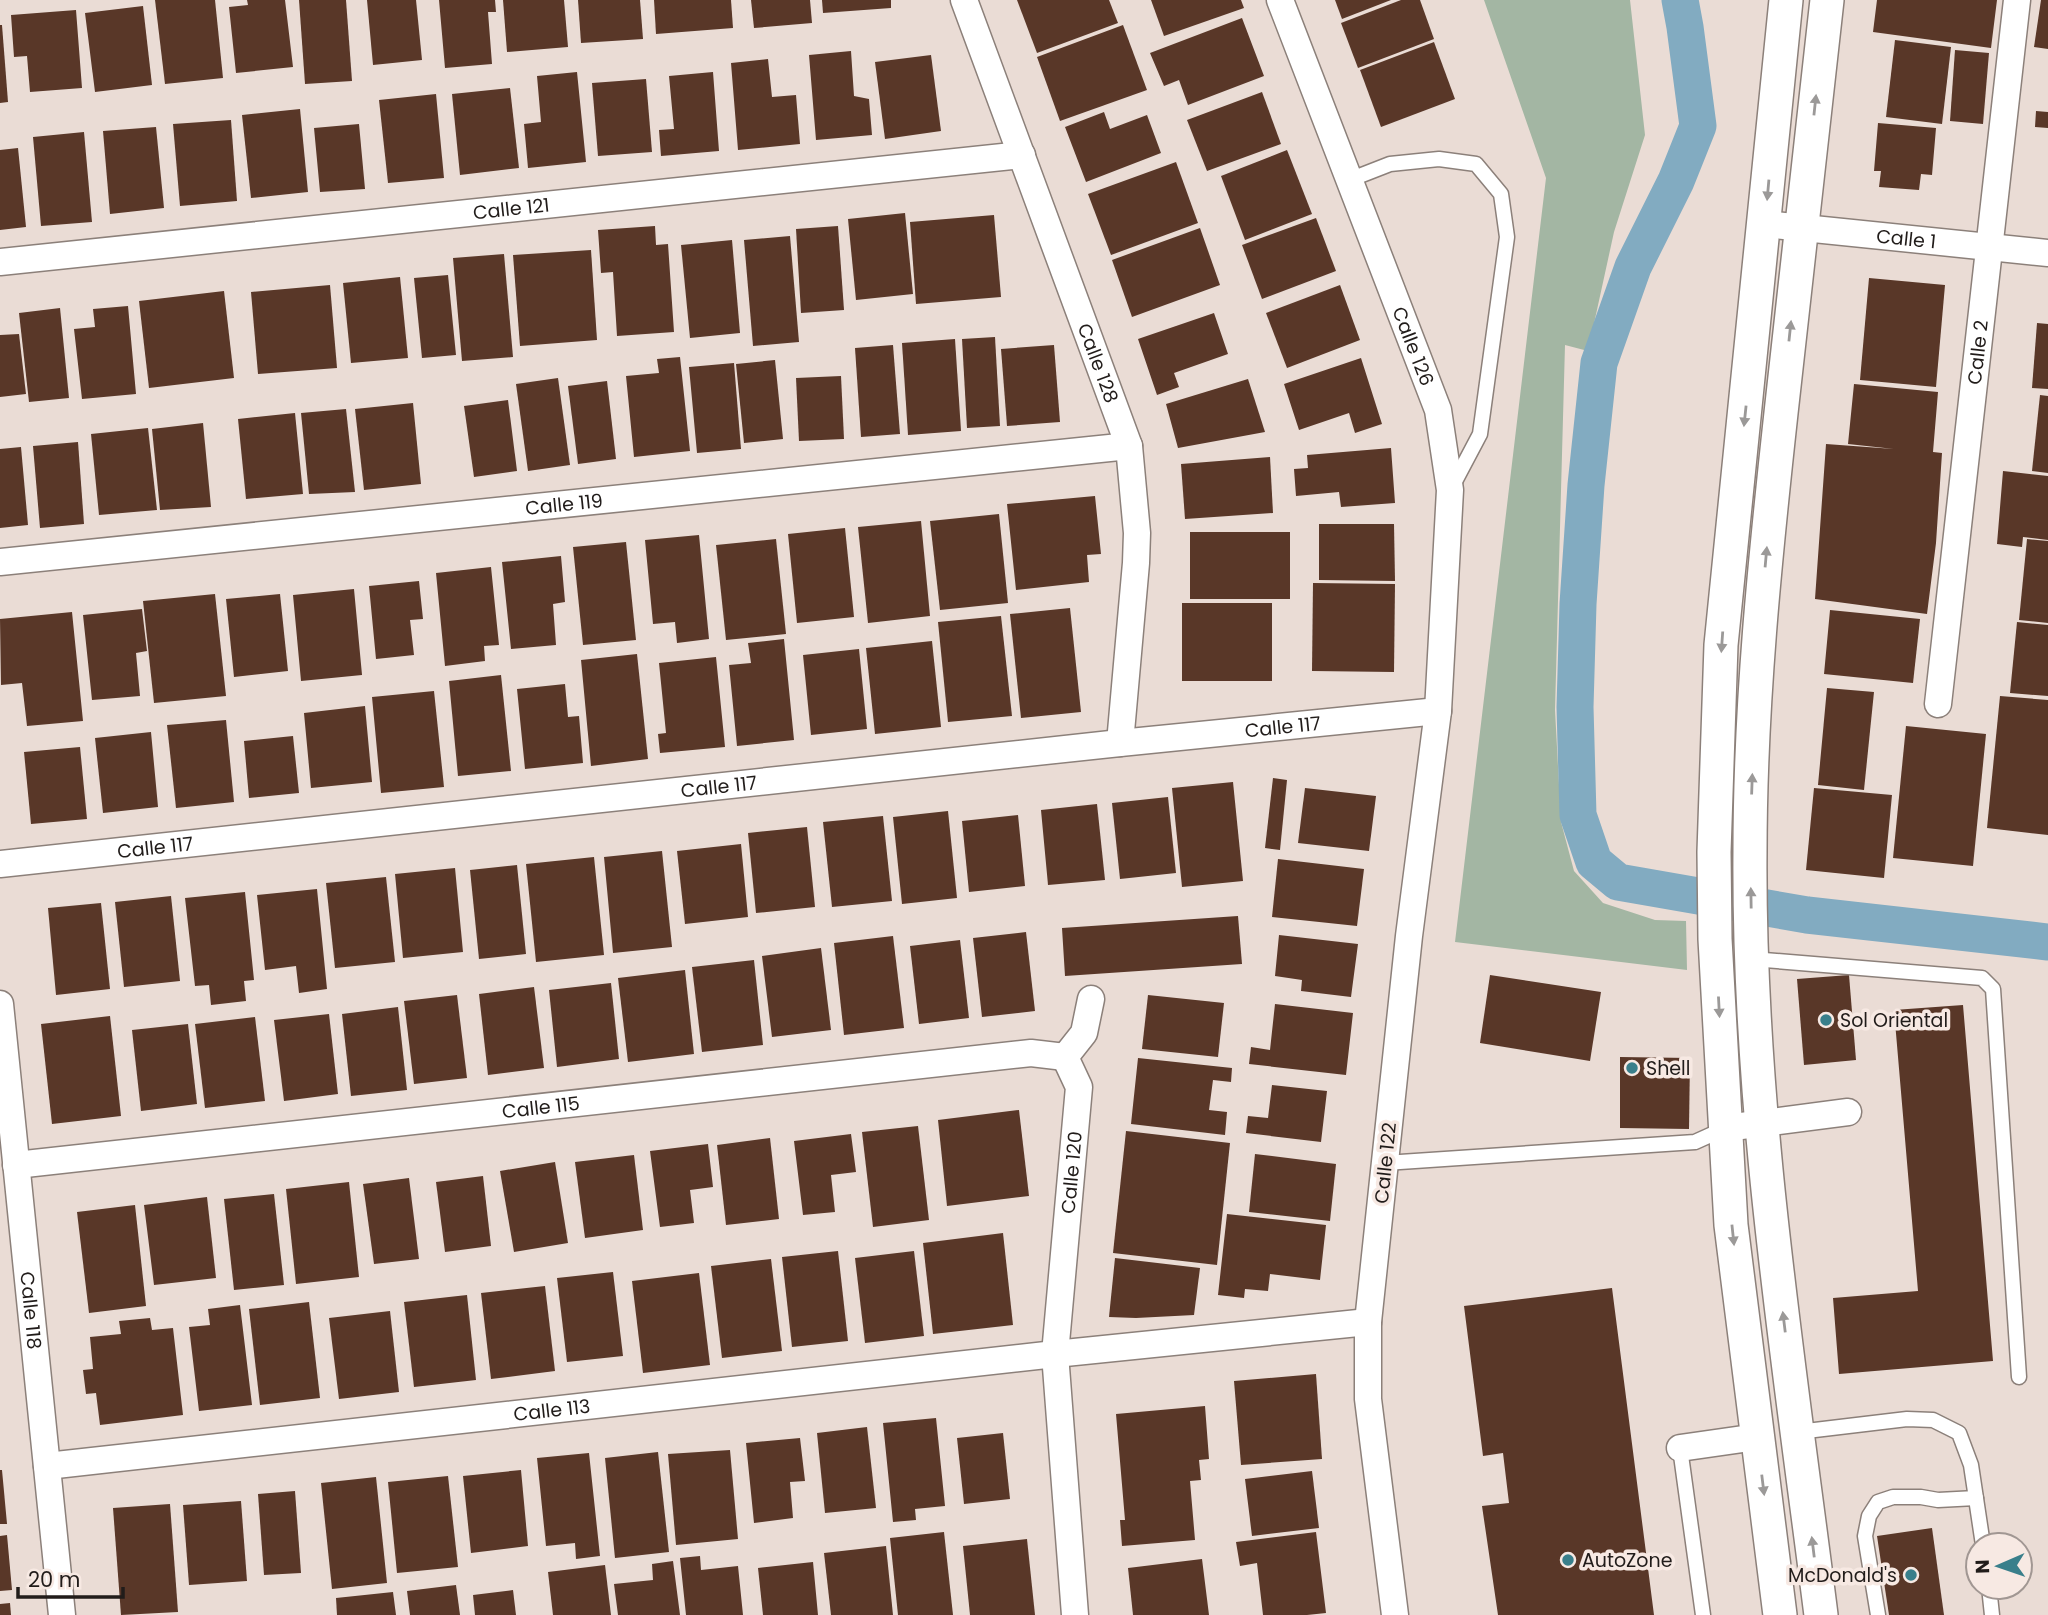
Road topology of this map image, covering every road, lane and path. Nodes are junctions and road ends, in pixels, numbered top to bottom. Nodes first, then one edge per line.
1 (964, 0) edge
2 (1280, 0) edge
3 (1787, 0) edge
4 (1827, 0) edge
5 (2017, 0) edge
6 (1022, 155) junction
7 (1349, 180) junction
8 (1765, 224) junction
9 (1801, 228) junction
10 (1989, 247) junction
11 (2048, 253) edge
12 (0, 262) edge
13 (1129, 446) junction
14 (1450, 490) junction
15 (0, 562) edge
16 (1938, 704) dead end
17 (1438, 711) junction
18 (1120, 743) junction
19 (0, 864) edge
20 (1752, 951) junction
21 (1091, 999) dead end
22 (0, 1004) edge
23 (1065, 1057) junction
24 (1847, 1112) dead end
25 (1762, 1123) junction
26 (1726, 1128) junction
27 (1385, 1163) junction
28 (16, 1165) junction
29 (1368, 1322) junction
30 (1055, 1354) junction
31 (2019, 1377) dead end
32 (1798, 1432) junction
33 (1757, 1437) junction
34 (1680, 1448) joint
35 (47, 1466) junction
36 (1976, 1497) junction
37 (1981, 1531) edge
38 (62, 1615) edge
39 (1074, 1615) edge
40 (1395, 1615) edge
41 (1703, 1615) edge
42 (1780, 1615) edge
43 (1821, 1615) edge
44 (1878, 1615) edge

1 - 6 street, Calle 128
2 - 7 street, Calle 126
3 -> 8 street
9 -> 4 street
5 - 10 street, Calle 2
6 - 12 street, Calle 121
6 - 13 street, Calle 128
7 - 14 street, Calle 126
7 - 14 lane
8 - 9 street, Calle 1
8 -> 26 street
9 - 10 street, Calle 1
20 -> 9 street
10 - 11 street, Calle 1
10 - 16 street, Calle 2
13 - 15 street, Calle 119
13 - 18 street, Calle 128
14 - 17 street, Calle 126
17 - 18 street, Calle 117
17 - 27 street, Calle 122
18 - 19 street, Calle 117
20 - 25 street
20 - 31 lane
21 - 23 street
22 - 28 street, Calle 118
23 - 28 street, Calle 115
23 - 30 street, Calle 120
24 - 25 street
25 - 26 street
32 -> 25 street
26 - 27 lane
26 -> 33 street
27 - 29 street, Calle 122
28 - 35 street, Calle 118
29 - 30 street, Calle 113
29 - 40 street, Calle 122
30 - 35 street, Calle 113
30 - 39 street, Calle 120
32 - 36 lane
43 -> 32 street
33 - 34 street
33 -> 42 street
34 - 41 lane
35 - 38 street, Calle 118
36 - 37 lane
36 - 44 lane

